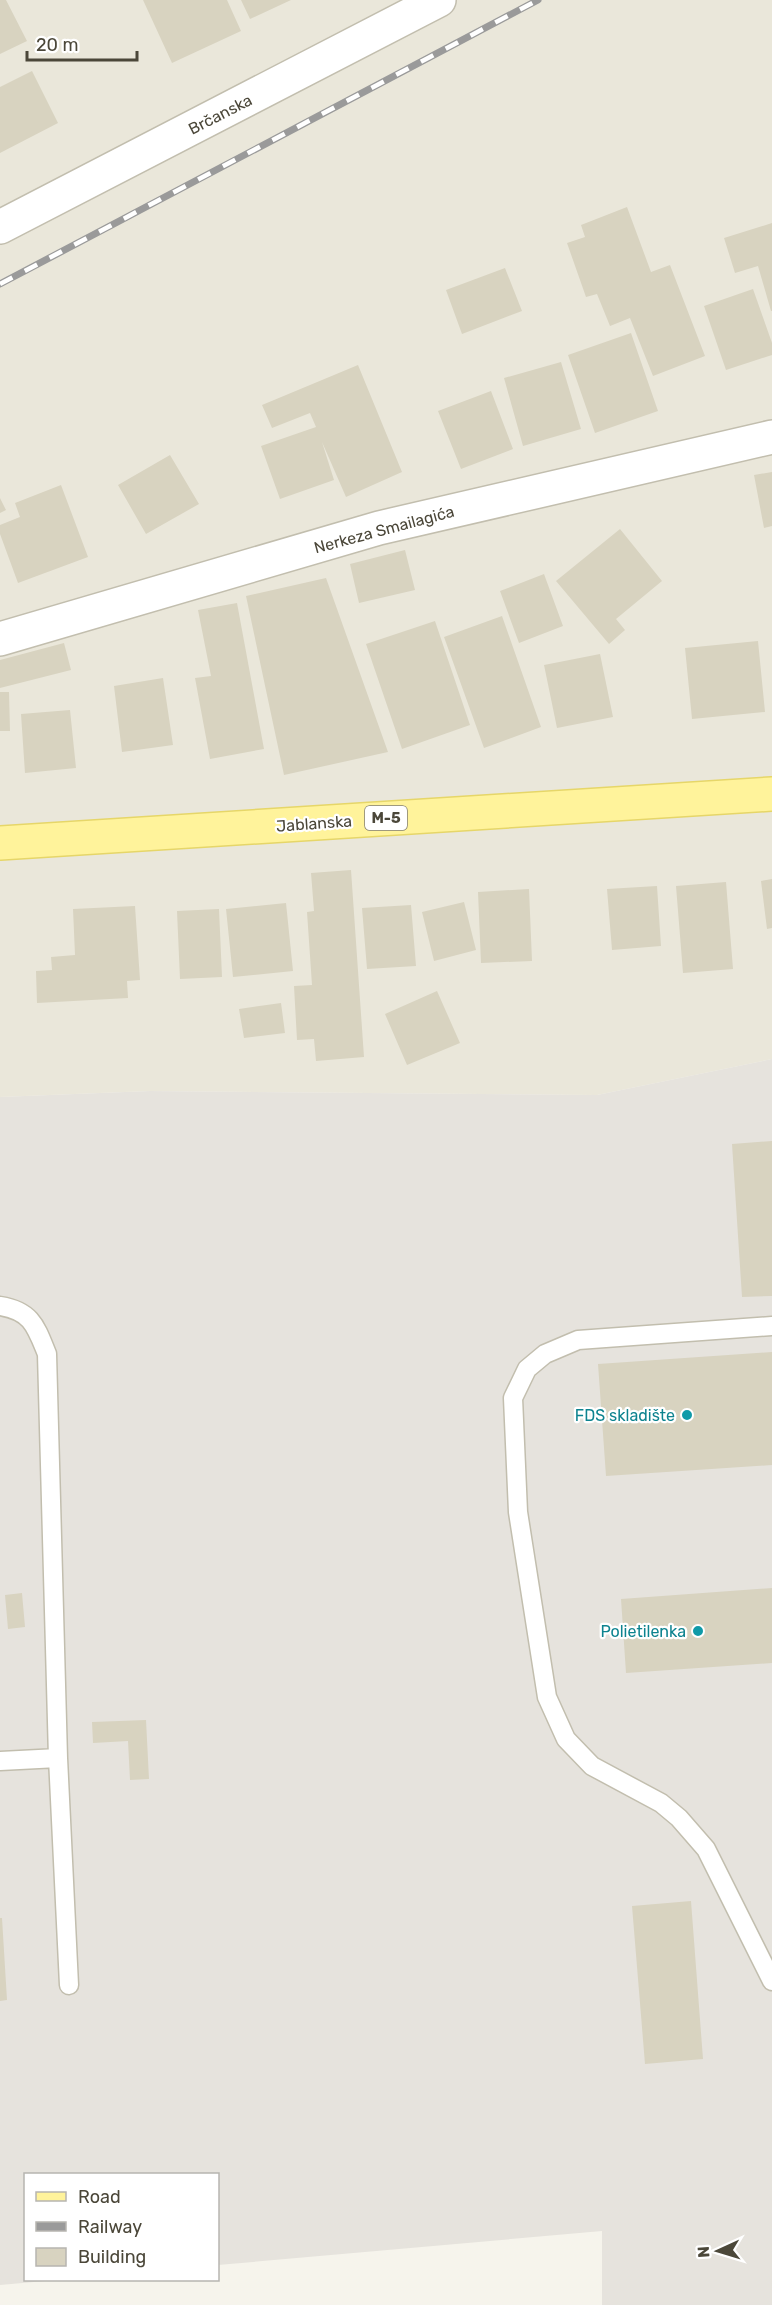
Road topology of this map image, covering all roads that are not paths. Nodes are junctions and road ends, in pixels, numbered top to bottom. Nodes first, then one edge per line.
1 (439, 0) edge
2 (0, 227) edge
3 (772, 437) edge
4 (0, 639) edge
5 (772, 794) edge
6 (2, 849) edge
7 (0, 1306) edge
8 (772, 1326) edge
9 (58, 1758) junction
10 (0, 1761) edge
11 (772, 1981) edge
12 (69, 1985) dead end

1 - 2 street, Brčanska
3 - 4 street, Nerkeza Smailagića
5 - 6 main road, Jablanska / M-5
7 - 9 lane
8 - 11 lane
9 - 10 lane
9 - 12 lane

